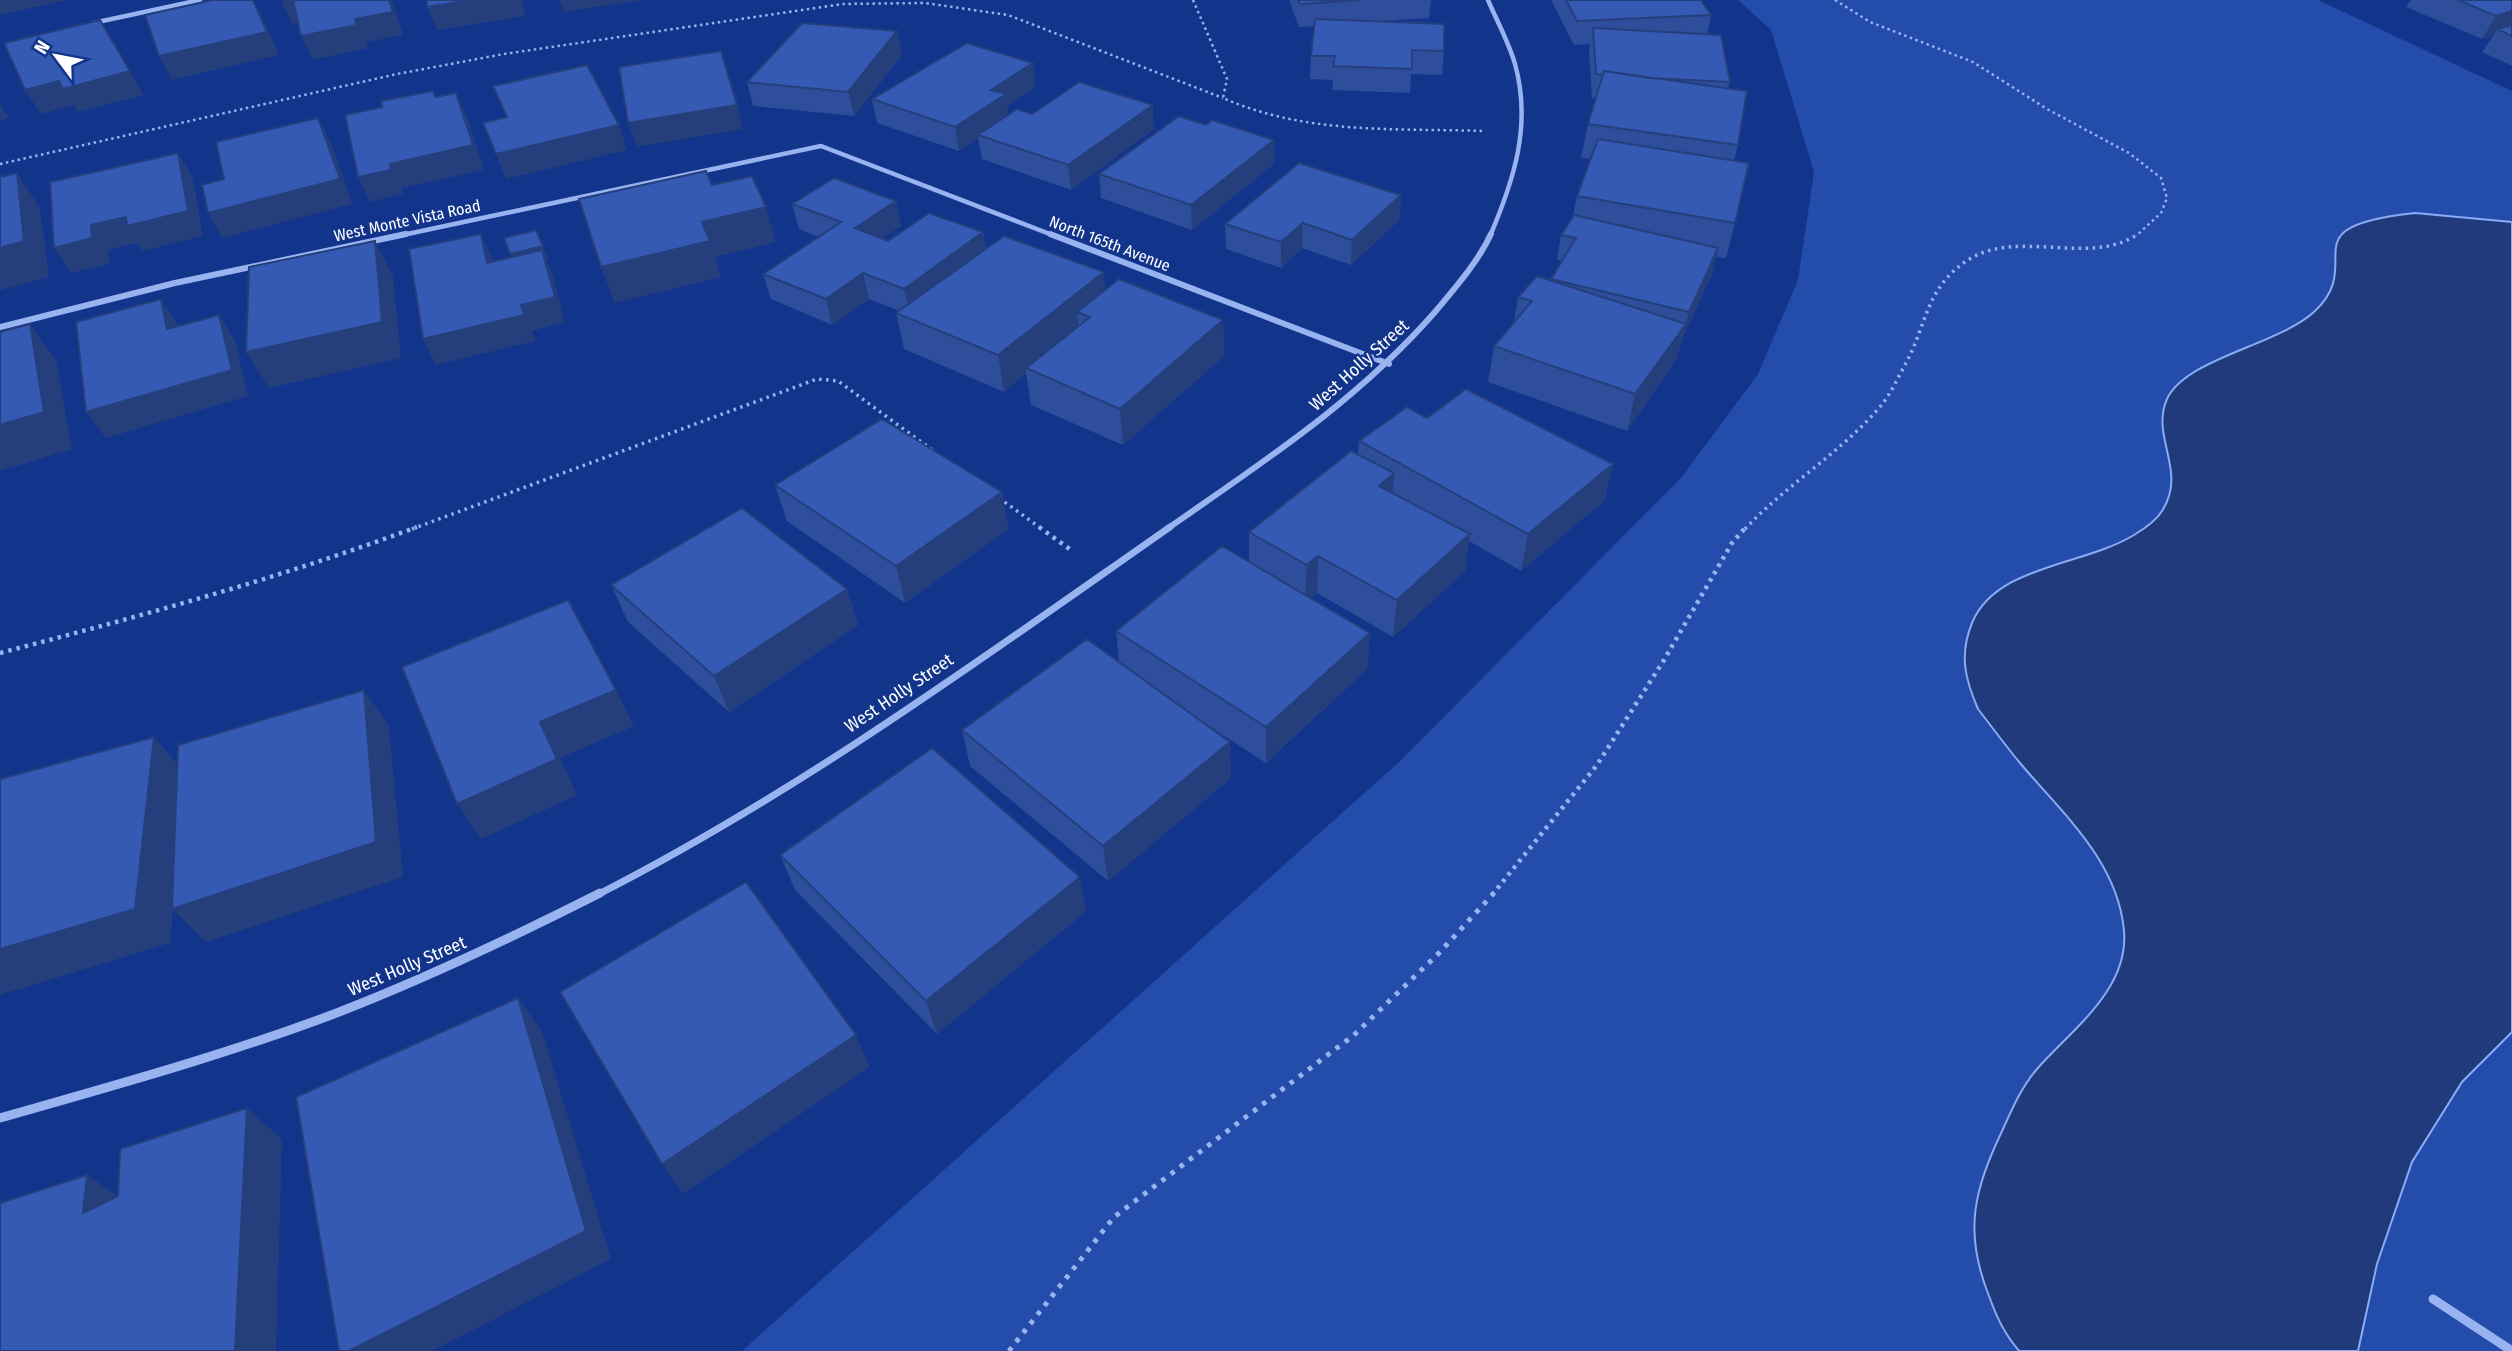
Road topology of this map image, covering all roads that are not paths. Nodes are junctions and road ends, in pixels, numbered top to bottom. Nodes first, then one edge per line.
1 (200, 0) edge
2 (1488, 0) edge
3 (88, 24) edge
4 (821, 146) joint
5 (0, 327) edge
6 (1389, 364) junction
7 (0, 1118) edge
8 (2434, 1299) dead end
9 (2512, 1351) edge

1 - 3 street
2 - 6 street, West Holly Street
4 - 5 street, West Monte Vista Road
4 - 6 street, North 165th Avenue
6 - 7 street, West Holly Street
8 - 9 street

